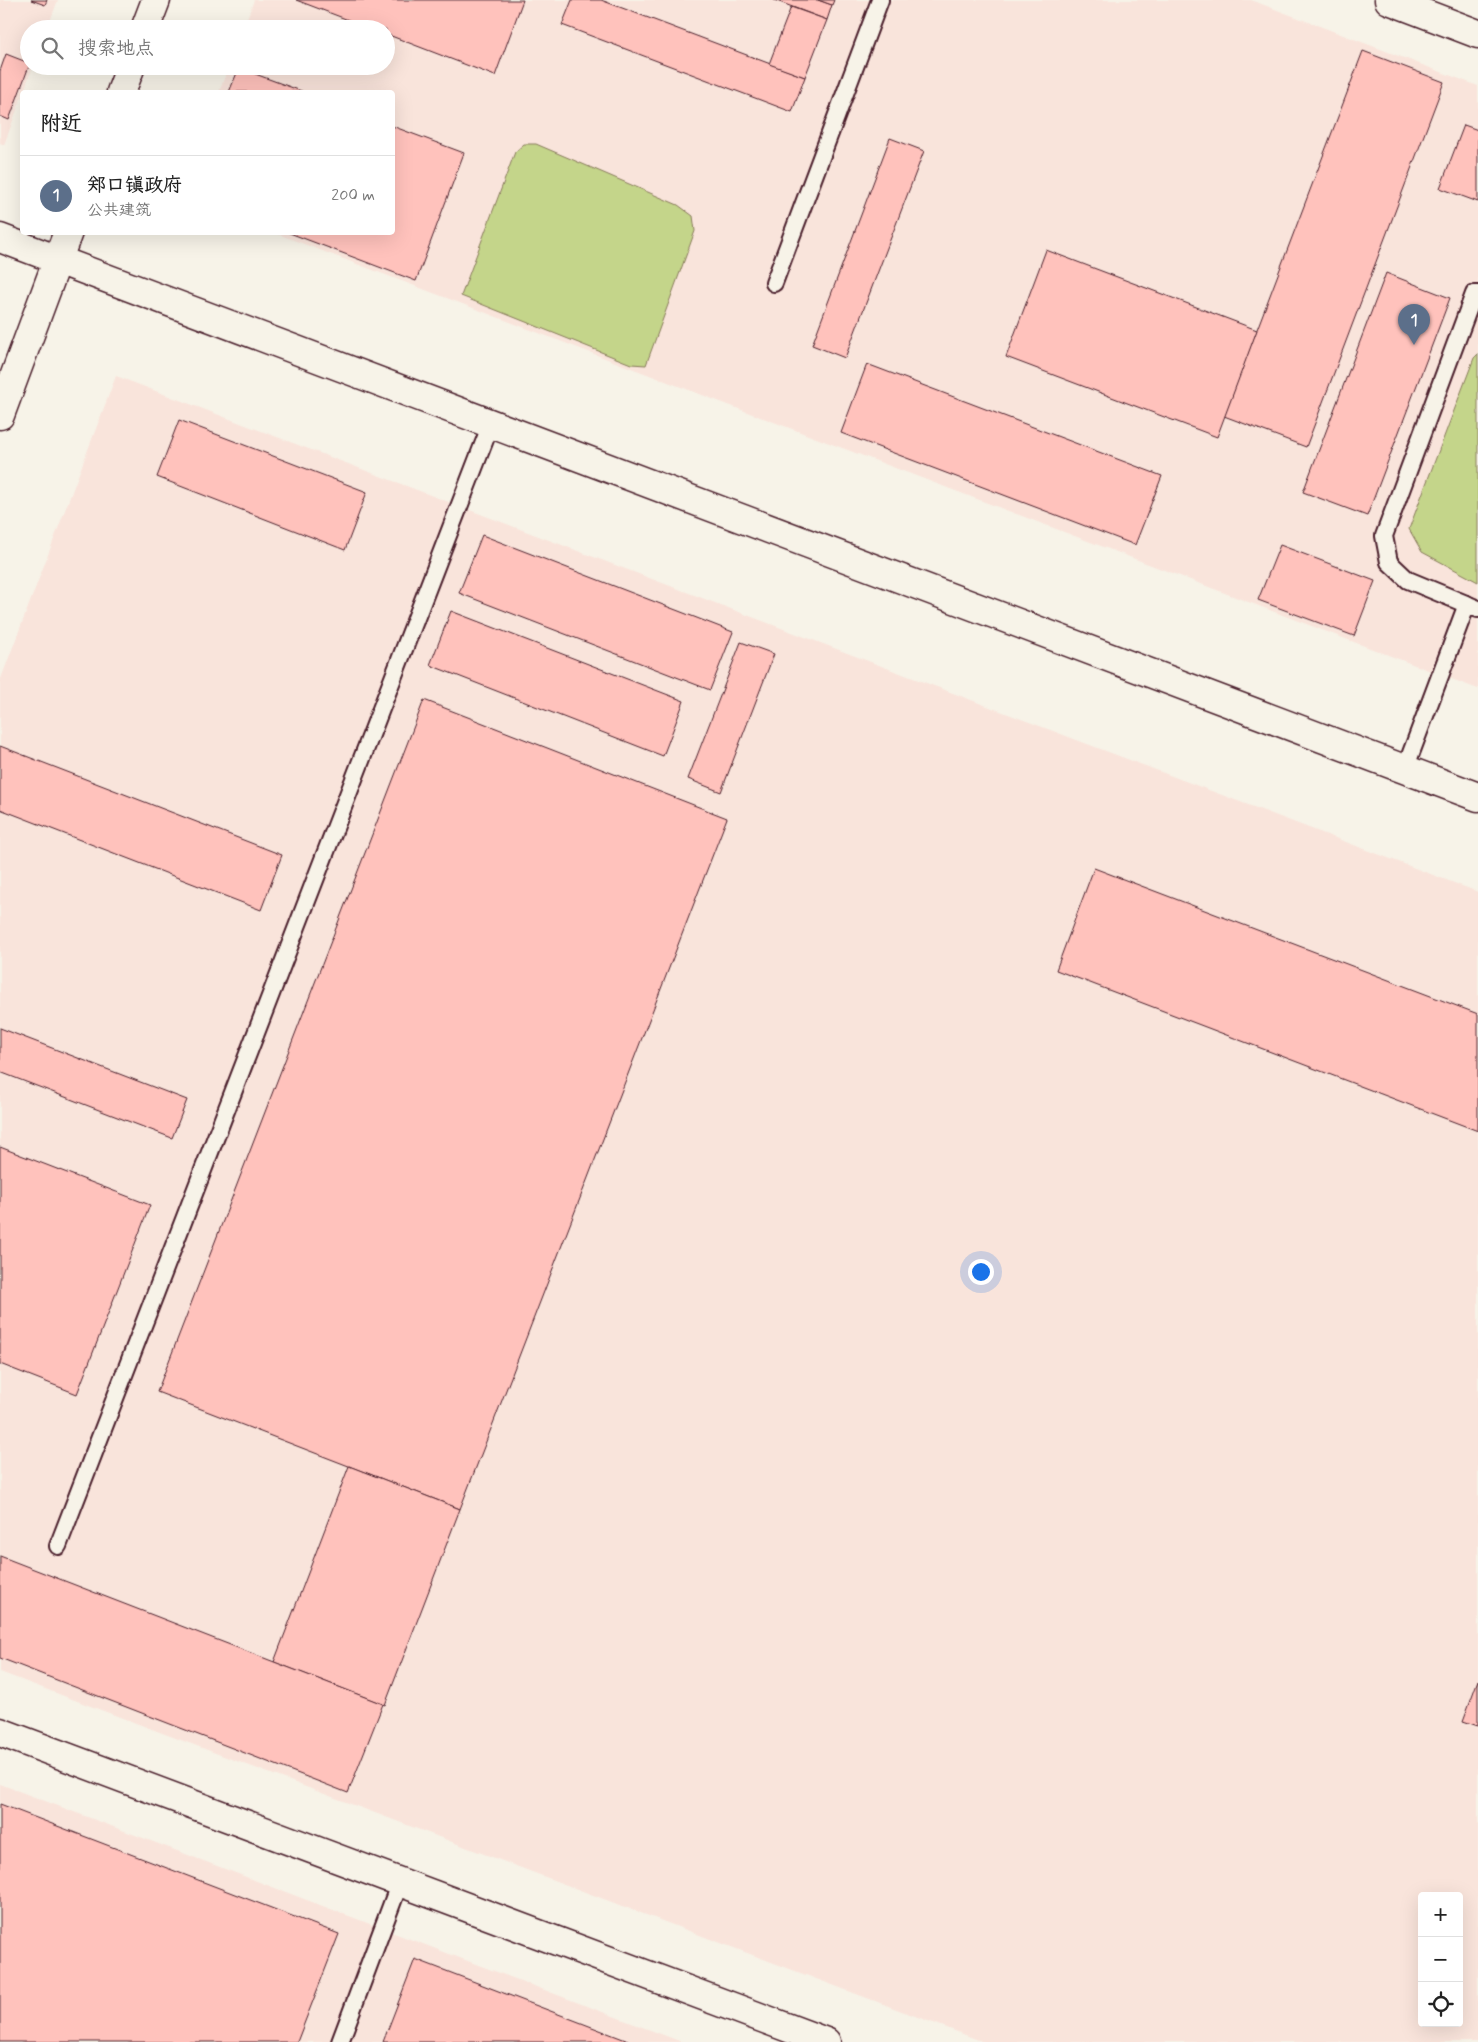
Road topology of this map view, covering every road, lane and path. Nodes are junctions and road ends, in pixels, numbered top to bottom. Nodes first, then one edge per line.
1 (156, 0) edge
2 (880, 0) edge
3 (1389, 0) edge
4 (148, 20) edge
5 (1478, 34) edge
6 (128, 75) edge
7 (122, 90) edge
8 (67, 235) edge
9 (0, 238) edge
10 (58, 260) junction
11 (774, 283) dead end
12 (1478, 294) edge
13 (0, 415) edge
14 (491, 424) junction
15 (1473, 606) edge
16 (1405, 769) junction
17 (1478, 797) edge
18 (58, 1546) dead end
19 (0, 1732) edge
20 (400, 1882) junction
21 (340, 2042) edge
22 (826, 2042) edge

1 - 4 street
2 - 11 lane
3 - 5 street
6 - 7 street
8 - 10 street
9 - 10 street
10 - 13 street
10 - 14 street
12 - 15 lane
14 - 16 street
14 - 18 lane
15 - 16 lane
16 - 17 street
19 - 20 street
20 - 21 lane
20 - 22 street

